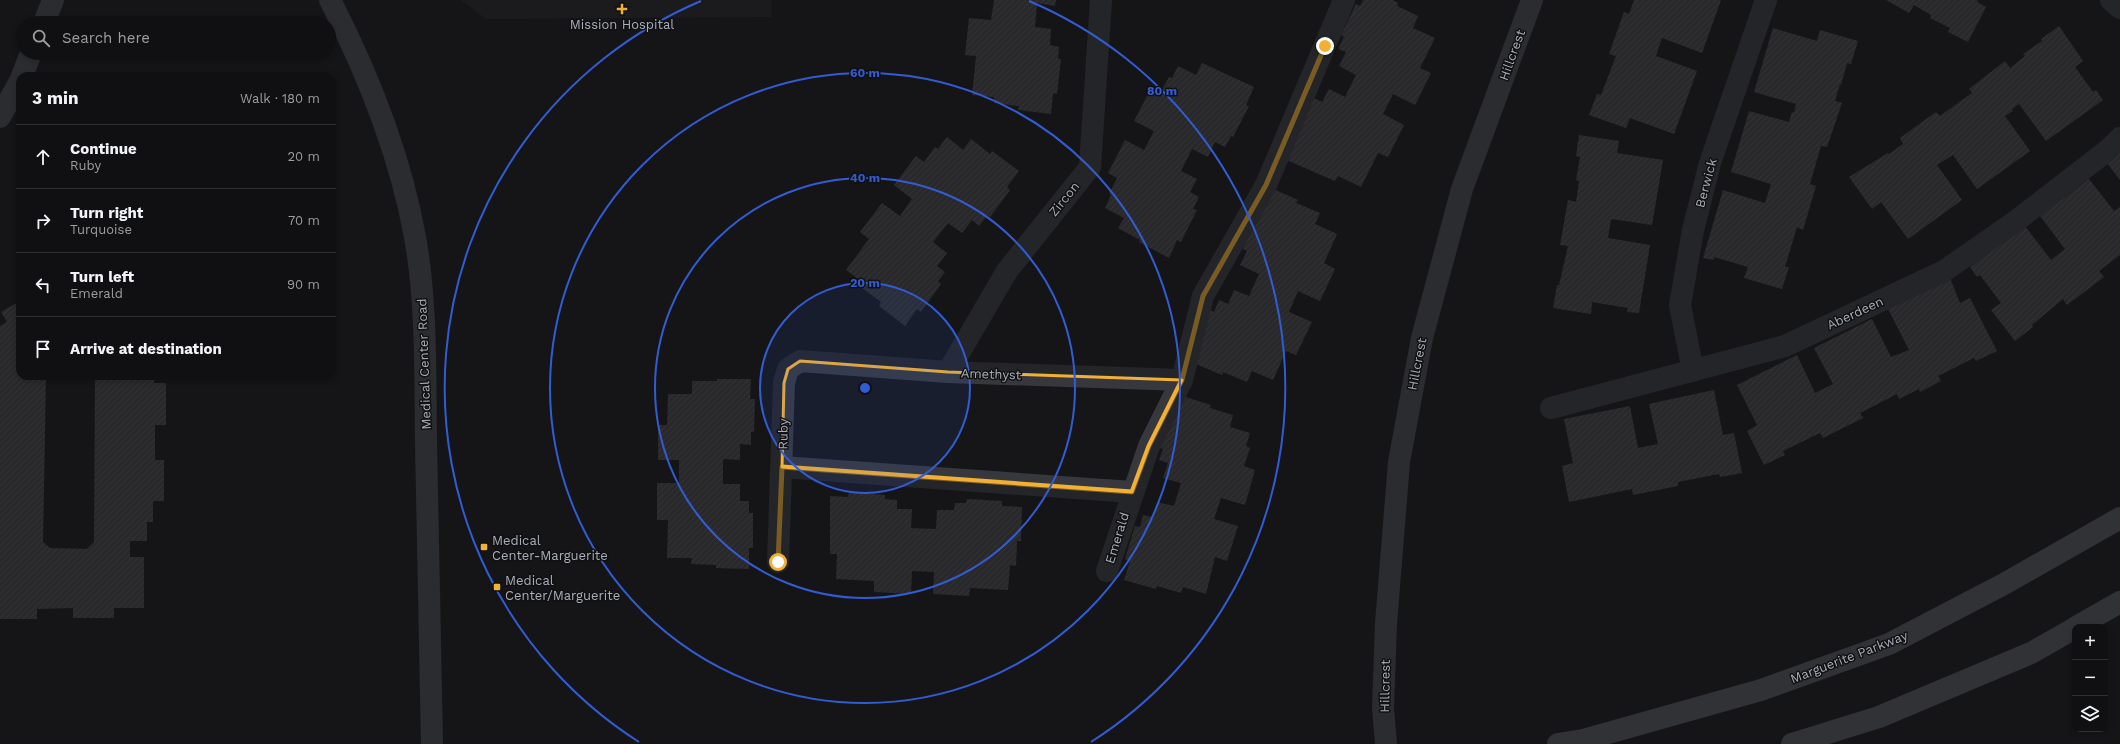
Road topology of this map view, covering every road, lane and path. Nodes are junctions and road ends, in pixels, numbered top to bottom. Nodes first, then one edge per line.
1 (53, 0) edge
2 (330, 0) edge
3 (1101, 0) edge
4 (1344, 0) edge
5 (1532, 0) edge
6 (1766, 0) edge
7 (2110, 0) edge
8 (2120, 8) edge
9 (47, 16) edge
10 (28, 60) edge
11 (24, 72) edge
12 (16, 88) edge
13 (0, 117) edge
14 (2120, 138) edge
15 (800, 361) joint
16 (1693, 371) junction
17 (948, 372) junction
18 (1182, 380) junction
19 (1551, 408) dead end
20 (782, 467) junction
21 (1132, 492) junction
22 (2120, 518) edge
23 (778, 562) dead end
24 (1107, 571) dead end
25 (2120, 602) edge
26 (2081, 624) edge
27 (2072, 629) edge
28 (432, 744) edge
29 (1386, 744) edge
30 (1558, 744) edge
31 (1792, 744) edge

1 - 9 street
2 - 28 street, Medical Center Road
3 - 17 street, Zircon
4 - 18 street, Emerald
5 - 29 street, Hillcrest
6 - 16 street, Berwick
7 - 8 street
10 - 11 street
12 - 13 street
14 - 16 street, Aberdeen
15 - 17 street, Amethyst
15 - 20 street, Ruby
16 - 19 street, Aberdeen
17 - 18 street, Amethyst
18 - 21 street, Emerald
20 - 21 street
20 - 23 street, Ruby
21 - 24 street, Emerald
22 - 30 main road, Marguerite Parkway
25 - 26 main road
27 - 31 main road

